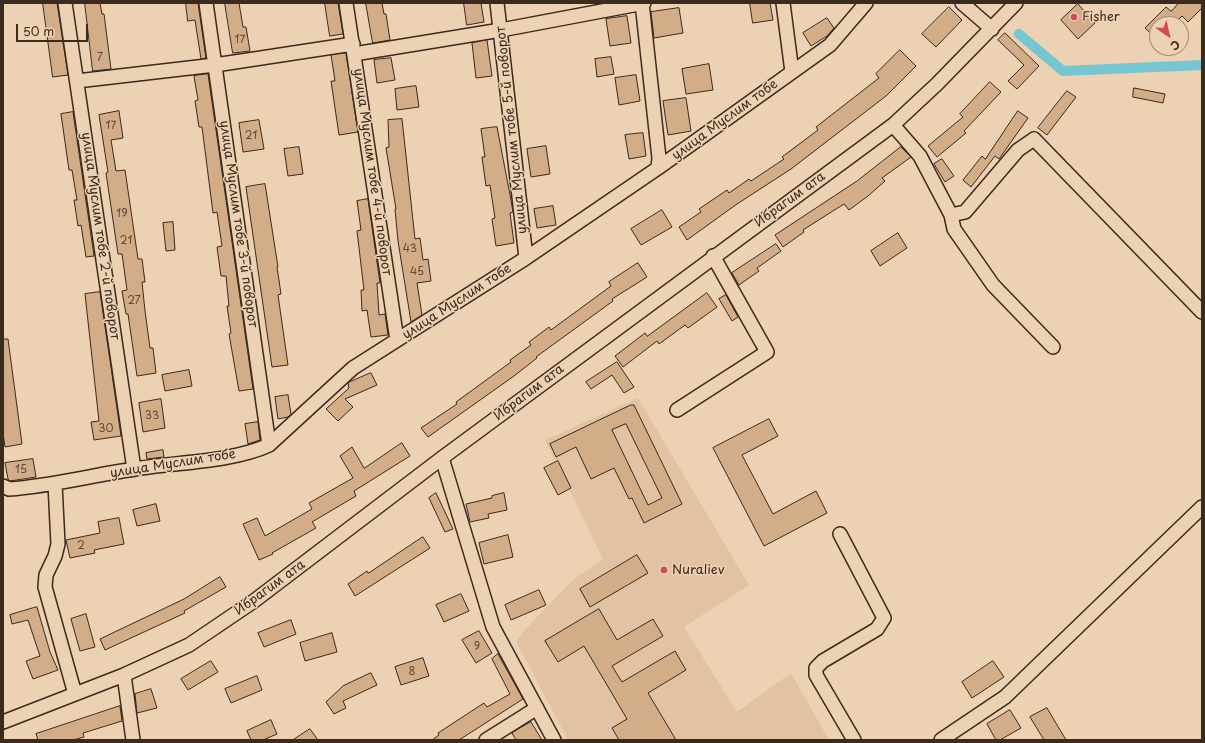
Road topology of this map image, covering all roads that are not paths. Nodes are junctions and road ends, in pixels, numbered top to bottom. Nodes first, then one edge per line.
1 (65, 3) edge
2 (206, 3) edge
3 (346, 3) edge
4 (497, 3) edge
5 (642, 3) edge
6 (783, 3) edge
7 (866, 3) edge
8 (962, 3) edge
9 (1016, 3) edge
10 (992, 29) junction
11 (501, 30) junction
12 (353, 49) junction
13 (215, 65) junction
14 (792, 72) junction
15 (77, 81) junction
16 (893, 125) junction
17 (658, 168) junction
18 (951, 215) junction
19 (713, 256) junction
20 (526, 258) junction
21 (1202, 312) edge
22 (397, 340) junction
23 (1053, 347) dead end
24 (677, 410) dead end
25 (269, 444) junction
26 (442, 458) junction
27 (134, 469) junction
28 (55, 484) junction
29 (3, 486) edge
30 (1202, 507) edge
31 (840, 534) dead end
32 (124, 674) junction
33 (75, 694) junction
34 (537, 708) junction
35 (3, 722) edge
36 (133, 740) edge
37 (486, 740) edge
38 (554, 740) edge
39 (854, 740) edge
40 (941, 740) edge

1 - 15 street, улица Муслим тобе 2-й поворот
2 - 13 street, улица Муслим тобе 3-й поворот
3 - 12 street, улица Муслим тобе 4-й поворот
4 - 11 street, улица Муслим тобе 5-й поворот
5 - 11 street
5 - 17 street
6 - 14 street
7 - 14 street, улица Муслим тобе
8 - 10 street
9 - 10 street, Ибрагим ата
10 - 16 street, Ибрагим ата
11 - 12 street
11 - 20 street, улица Муслим тобе 5-й поворот
12 - 13 street
12 - 22 street, улица Муслим тобе 4-й поворот
13 - 15 street
13 - 25 street, улица Муслим тобе 3-й поворот
14 - 17 street, улица Муслим тобе
15 - 27 street, улица Муслим тобе 2-й поворот
16 - 18 street
16 - 19 street, Ибрагим ата
17 - 20 street, улица Муслим тобе
18 - 21 street
18 - 23 street
19 - 24 street
19 - 26 street, Ибрагим ата
20 - 22 street, улица Муслим тобе
22 - 25 street, улица Муслим тобе
25 - 27 street, улица Муслим тобе
26 - 32 street, Ибрагим ата
26 - 34 street
27 - 28 street, улица Муслим тобе
28 - 29 street, улица Муслим тобе
28 - 33 street
30 - 40 street
31 - 39 street
32 - 33 street, Ибрагим ата
32 - 36 street
33 - 35 street, Ибрагим ата
34 - 37 street
34 - 38 street

